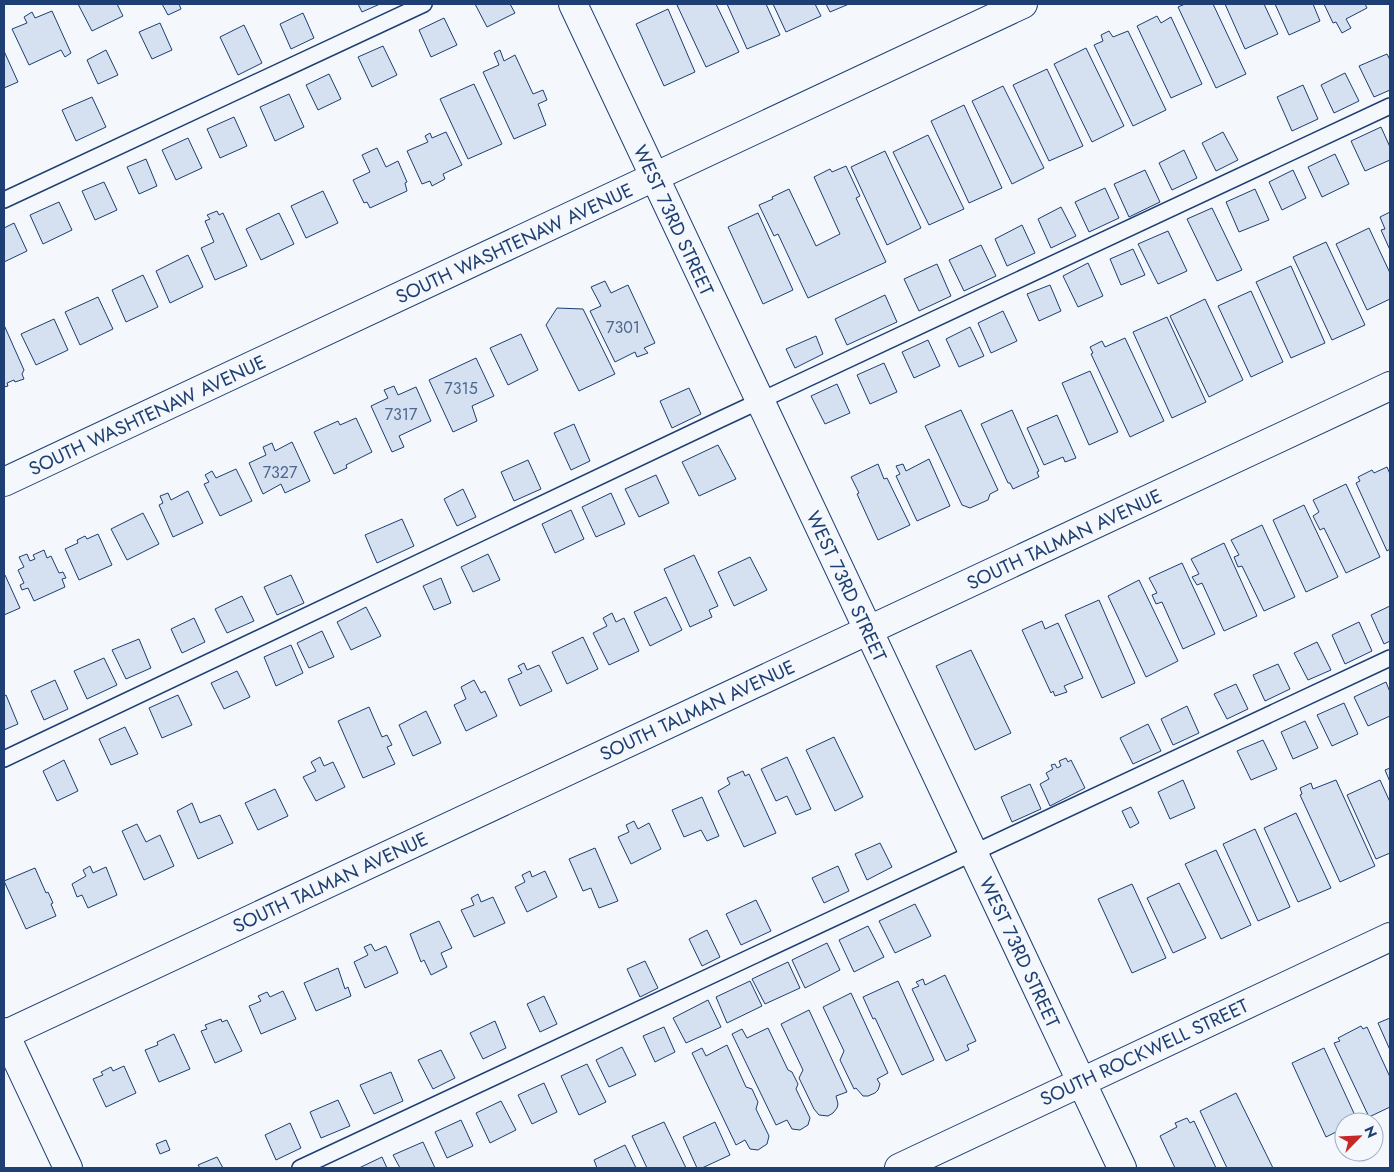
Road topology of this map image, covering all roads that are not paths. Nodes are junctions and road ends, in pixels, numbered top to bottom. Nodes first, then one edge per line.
1 (424, 4) edge
2 (573, 4) edge
3 (1023, 4) edge
4 (1390, 106) edge
5 (655, 177) junction
6 (4, 200) edge
7 (1390, 386) edge
8 (760, 401) junction
9 (4, 482) edge
10 (868, 630) junction
11 (1390, 658) edge
12 (4, 759) edge
13 (973, 854) junction
14 (1390, 937) edge
15 (4, 1034) edge
16 (1081, 1082) junction
17 (68, 1168) edge
18 (300, 1168) edge
19 (899, 1168) edge
20 (1122, 1168) edge

1 - 6 lane
2 - 5 street, WEST 73RD STREET
3 - 5 street, SOUTH WASHTENAW AVENUE
4 - 8 lane
5 - 8 street, WEST 73RD STREET
5 - 9 street, SOUTH WASHTENAW AVENUE
7 - 10 street, SOUTH TALMAN AVENUE
8 - 10 street, WEST 73RD STREET
8 - 12 lane
10 - 13 street, WEST 73RD STREET
10 - 15 street, SOUTH TALMAN AVENUE
11 - 13 lane
13 - 16 street, WEST 73RD STREET
13 - 18 lane
14 - 16 street, SOUTH ROCKWELL STREET
15 - 17 street
16 - 19 street, SOUTH ROCKWELL STREET
16 - 20 street, WEST 73RD STREET

